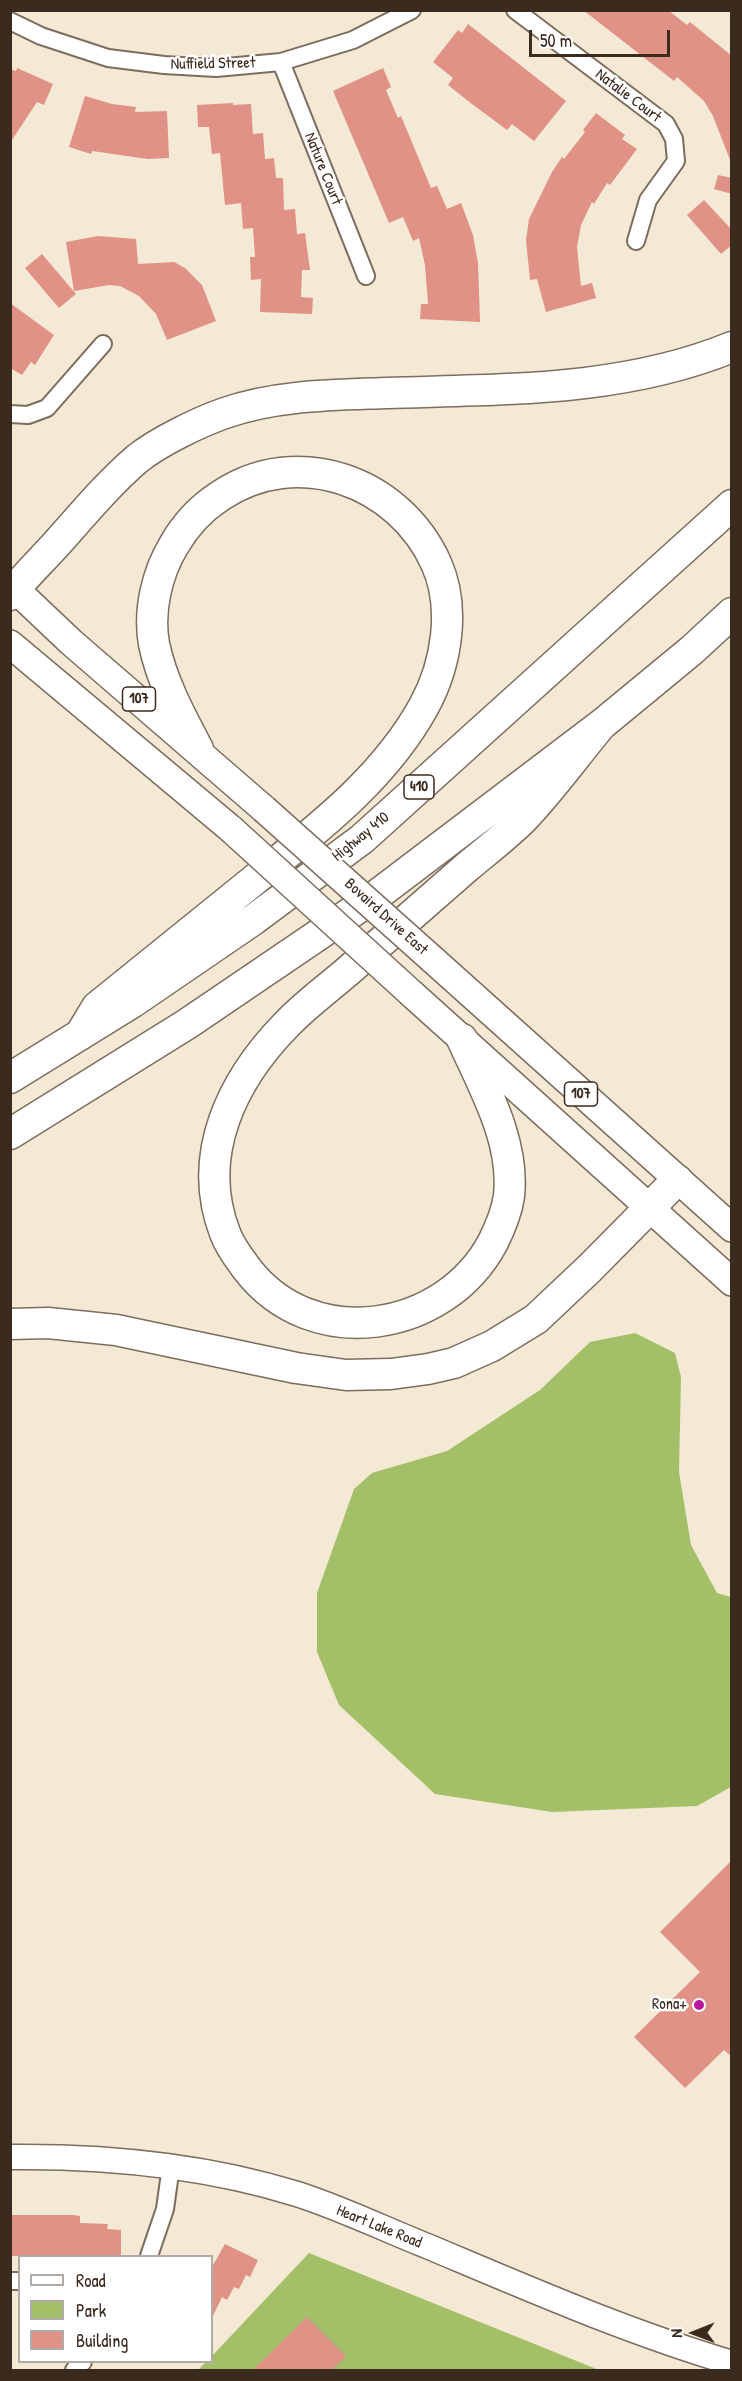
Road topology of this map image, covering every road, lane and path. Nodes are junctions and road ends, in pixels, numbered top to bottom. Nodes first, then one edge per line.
1 (412, 10) edge
2 (515, 10) edge
3 (10, 21) edge
4 (280, 62) junction
5 (636, 241) dead end
6 (366, 276) dead end
7 (103, 344) dead end
8 (732, 347) edge
9 (10, 414) edge
10 (732, 505) edge
11 (12, 590) edge
12 (732, 613) edge
13 (10, 644) edge
14 (601, 725) junction
15 (198, 749) junction
16 (80, 1035) junction
17 (462, 1039) junction
18 (10, 1078) edge
19 (10, 1134) edge
20 (677, 1180) junction
21 (650, 1208) junction
22 (732, 1228) edge
23 (732, 1282) edge
24 (10, 1323) edge
25 (10, 2157) edge
26 (171, 2166) junction
27 (149, 2255) edge
28 (732, 2363) edge

1 - 4 street, Nuffield Street
2 - 5 street, Natalie Court
3 - 4 street, Nuffield Street
4 - 6 street, Nature Court
7 - 9 street
8 - 11 highway
10 - 16 highway, Highway 410 / 410
11 - 15 main road, Bovaird Drive East / 107
12 - 14 highway
13 - 17 main road, 107, bridge
14 - 17 highway
14 - 19 highway
15 - 16 highway
15 - 20 main road, Bovaird Drive East / 107, bridge
16 - 18 highway, Highway 410 / 410
17 - 21 main road, 107
20 - 21 highway
20 - 22 main road, Bovaird Drive East / 107
21 - 23 main road, 107
21 - 24 highway
25 - 26 street, Heart Lake Road
26 - 27 street
26 - 28 street, Heart Lake Road

